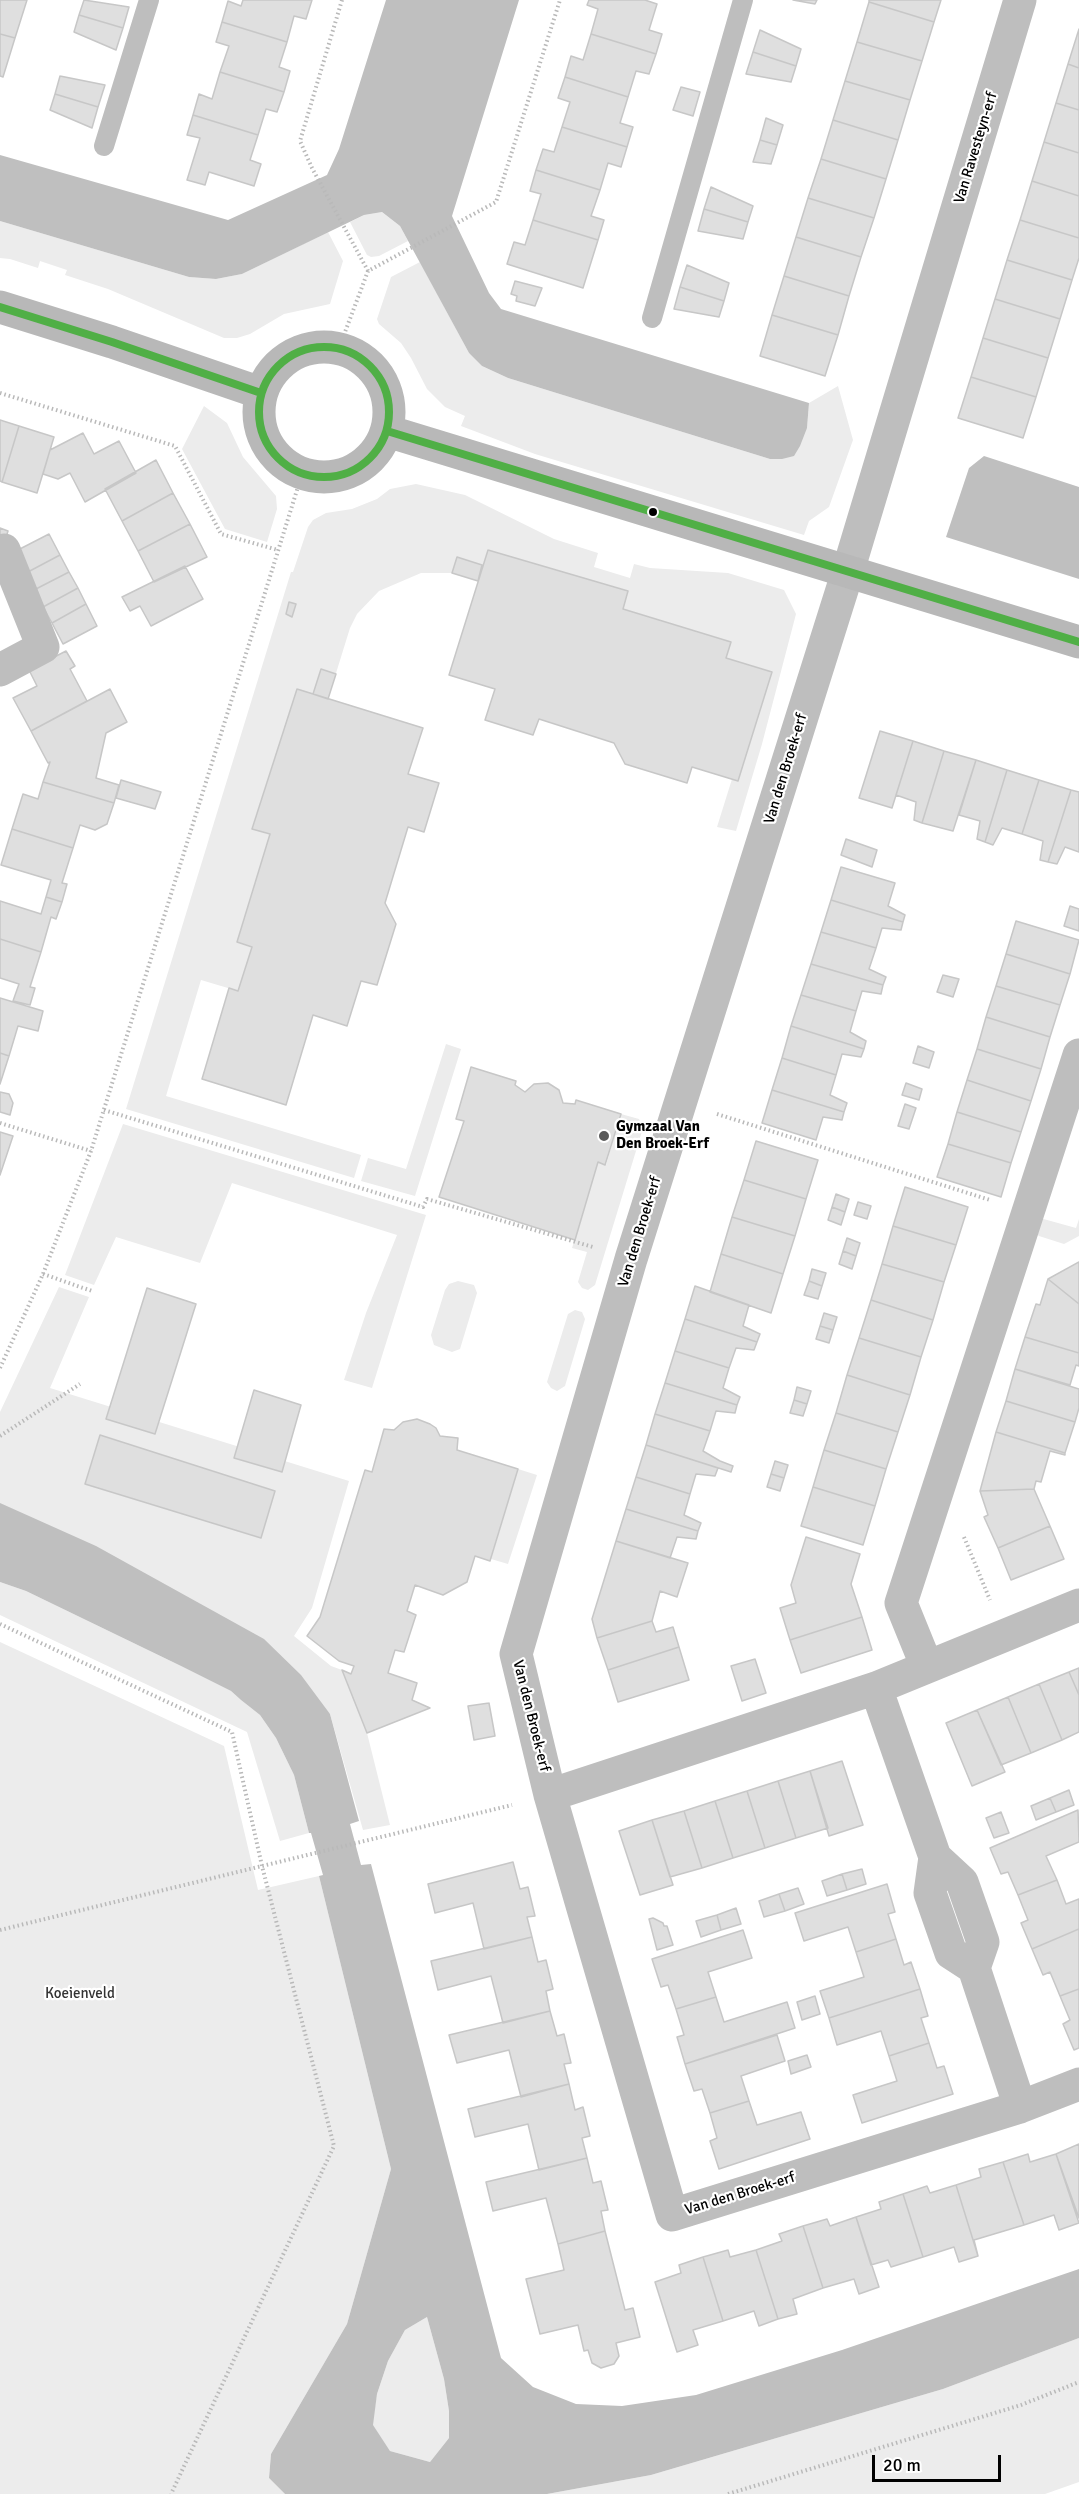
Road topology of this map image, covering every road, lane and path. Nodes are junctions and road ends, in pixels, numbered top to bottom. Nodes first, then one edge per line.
1 (149, 0) edge
2 (342, 0) edge
3 (560, 0) edge
4 (743, 0) edge
5 (1020, 0) edge
6 (104, 146) dead end
7 (368, 271) junction
8 (0, 307) edge
9 (652, 318) dead end
10 (339, 348) junction
11 (0, 393) edge
12 (261, 393) junction
13 (387, 431) junction
14 (302, 474) junction
15 (4, 550) dead end
16 (278, 550) junction
17 (848, 571) junction
18 (1079, 642) edge
19 (0, 670) edge
20 (1078, 1059) edge
21 (681, 1103) junction
22 (104, 1110) junction
23 (0, 1123) edge
24 (91, 1151) junction
25 (1028, 1212) junction
26 (631, 1258) junction
27 (42, 1274) junction
28 (92, 1291) dead end
29 (0, 1368) edge
30 (80, 1384) dead end
31 (0, 1436) edge
32 (964, 1537) dead end
33 (1079, 1605) edge
34 (0, 1624) edge
35 (1005, 1636) junction
36 (927, 1668) junction
37 (876, 1688) junction
38 (550, 1795) junction
39 (262, 1866) junction
40 (0, 1930) edge
41 (1079, 2084) edge
42 (1020, 2108) junction
43 (1079, 2382) edge
44 (171, 2494) edge
45 (728, 2494) edge

1 - 6 lane
2 - 7 path
3 - 7 path
4 - 9 lane
5 - 17 street, Van Ravesteyn-erf
7 - 10 path
8 - 12 street
10 - 12 street
10 - 13 street
11 - 16 path
12 - 14 street
13 - 14 street
13 - 17 street
14 - 16 path
15 - 19 street
16 - 22 path
17 - 18 street
17 - 21 street, Van den Broek-erf
20 - 25 street
21 - 25 path
21 - 26 street, Van den Broek-erf
22 - 24 path
22 - 26 path
23 - 24 path
24 - 27 path
25 - 36 street
26 - 38 street, Van den Broek-erf
27 - 28 path
27 - 29 path
30 - 31 path
32 - 35 path
33 - 35 street
34 - 39 path
35 - 36 street
36 - 37 street
37 - 38 street
37 - 42 street
38 - 39 path
38 - 42 street, Van den Broek-erf
39 - 40 path
39 - 44 path
41 - 42 street, Van den Broek-erf
43 - 45 path

